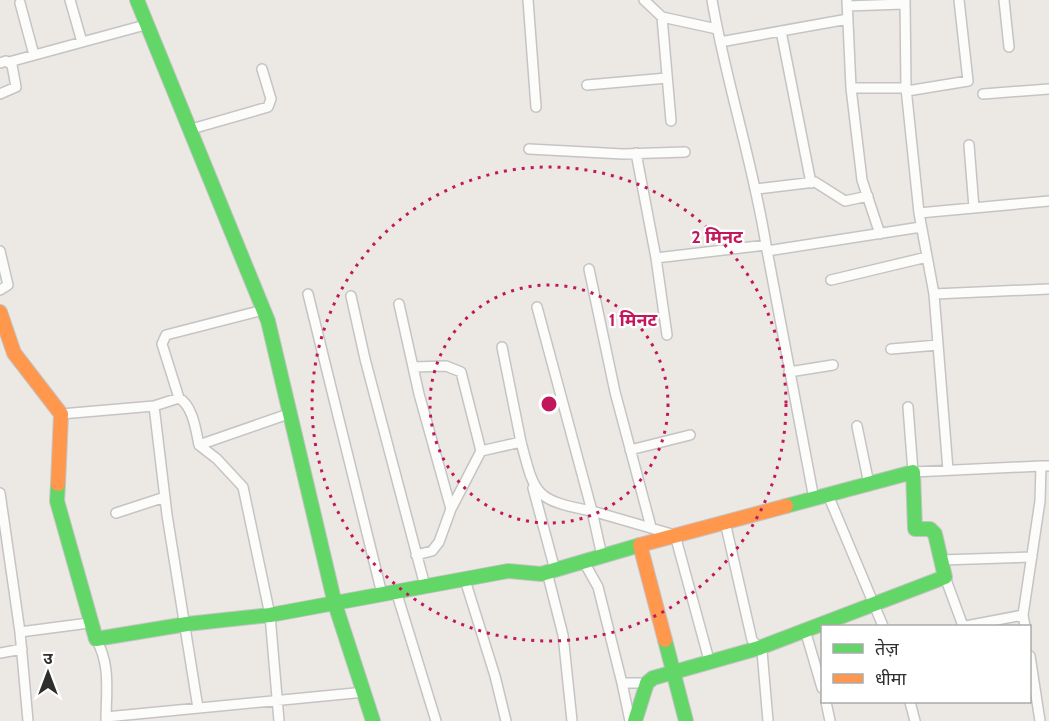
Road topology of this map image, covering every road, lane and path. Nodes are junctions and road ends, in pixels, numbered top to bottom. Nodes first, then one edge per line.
1 (70, 0) edge
2 (137, 0) edge
3 (528, 0) edge
4 (644, 0) edge
5 (712, 0) edge
6 (959, 0) edge
7 (1004, 0) edge
8 (904, 2) edge
9 (20, 3) dead end
10 (848, 3) edge
11 (662, 17) junction
12 (848, 19) junction
13 (145, 25) junction
14 (717, 29) junction
15 (780, 31) junction
16 (82, 42) junction
17 (720, 42) junction
18 (1009, 47) dead end
19 (34, 55) junction
20 (5, 62) edge
21 (262, 69) dead end
22 (667, 78) junction
23 (587, 85) dead end
24 (851, 88) junction
25 (907, 89) junction
26 (1049, 89) edge
27 (0, 94) edge
28 (983, 94) dead end
29 (536, 107) dead end
30 (671, 121) dead end
31 (189, 130) junction
32 (969, 145) dead end
33 (529, 149) dead end
34 (685, 152) dead end
35 (636, 153) junction
36 (811, 183) junction
37 (757, 189) junction
38 (867, 196) junction
39 (1049, 201) edge
40 (974, 208) junction
41 (919, 213) junction
42 (921, 226) junction
43 (880, 234) junction
44 (766, 248) junction
45 (0, 251) edge
46 (927, 257) junction
47 (656, 258) junction
48 (590, 269) dead end
49 (831, 280) dead end
50 (0, 290) edge
51 (1049, 290) edge
52 (308, 294) dead end
53 (934, 294) junction
54 (351, 296) dead end
55 (399, 304) dead end
56 (537, 306) dead end
57 (263, 310) junction
58 (0, 312) edge
59 (667, 335) dead end
60 (938, 345) junction
61 (502, 347) dead end
62 (891, 349) dead end
63 (833, 365) dead end
64 (413, 367) junction
65 (789, 372) junction
66 (179, 398) junction
67 (154, 406) junction
68 (908, 406) dead end
69 (291, 413) junction
70 (61, 414) junction
71 (857, 426) dead end
72 (690, 435) dead end
73 (521, 442) junction
74 (199, 445) junction
75 (630, 450) junction
76 (481, 451) junction
77 (1045, 465) edge
78 (948, 470) junction
79 (913, 472) junction
80 (869, 484) junction
81 (533, 486) junction
82 (0, 493) edge
83 (165, 497) junction
84 (821, 497) junction
85 (451, 509) junction
86 (592, 511) junction
87 (116, 513) dead end
88 (725, 522) junction
89 (651, 527) junction
90 (675, 535) junction
91 (640, 545) junction
92 (416, 555) junction
93 (602, 556) junction
94 (1032, 557) junction
95 (941, 560) junction
96 (584, 562) junction
97 (551, 571) junction
98 (945, 577) junction
99 (465, 579) junction
100 (424, 586) junction
101 (396, 591) junction
102 (382, 594) junction
103 (335, 604) junction
104 (874, 604) junction
105 (270, 615) junction
106 (1023, 615) junction
107 (89, 623) junction
108 (187, 624) junction
109 (882, 625) edge
110 (963, 625) edge
111 (974, 625) edge
112 (1025, 625) edge
113 (805, 630) junction
114 (20, 632) junction
115 (96, 639) junction
116 (759, 648) junction
117 (22, 649) junction
118 (0, 652) edge
119 (709, 660) junction
120 (1031, 668) edge
121 (672, 670) junction
122 (622, 683) junction
123 (647, 683) junction
124 (821, 685) edge
125 (365, 692) junction
126 (276, 700) junction
127 (826, 703) edge
128 (910, 703) edge
129 (198, 708) junction
130 (106, 719) edge
131 (28, 721) edge
132 (279, 721) edge
133 (373, 721) edge
134 (436, 721) edge
135 (506, 721) edge
136 (572, 721) edge
137 (630, 721) edge
138 (635, 721) edge
139 (686, 721) edge
140 (768, 721) edge
141 (830, 721) edge
142 (915, 721) edge
143 (1040, 721) edge

1 - 16 street
2 - 13 street
3 - 29 street
4 - 11 street
5 - 14 street
6 - 25 street
7 - 18 street
8 - 10 street
8 - 25 street
9 - 19 street
10 - 12 street
11 - 14 street
11 - 22 street
12 - 15 street
12 - 24 street
13 - 16 street
13 - 31 street
14 - 17 street
15 - 17 street
15 - 36 street
16 - 19 street
17 - 37 street
19 - 20 street
20 - 27 street
21 - 31 street
22 - 23 street
22 - 30 street
24 - 25 street
24 - 38 street
25 - 41 street
26 - 28 street
31 - 57 street
32 - 40 street
33 - 35 street
34 - 35 street
35 - 47 street
36 - 37 street
36 - 38 street
37 - 44 street
38 - 43 street
39 - 40 street
40 - 41 street
41 - 42 street
42 - 43 street
42 - 46 street
43 - 44 street
44 - 47 street
44 - 65 street
45 - 50 street
46 - 49 street
46 - 53 street
47 - 59 street
48 - 75 street
51 - 53 street
52 - 102 street
53 - 60 street
54 - 92 street
55 - 64 street
56 - 86 street
57 - 66 street
57 - 69 street
58 - 70 street
60 - 62 street
60 - 78 street
61 - 73 street
63 - 65 street
64 - 76 street
64 - 85 street
65 - 84 street
66 - 67 street
66 - 74 street
67 - 70 street
67 - 83 street
68 - 79 street
69 - 74 street
69 - 103 street
70 - 107 street
71 - 80 street
72 - 75 street
73 - 76 street
73 - 81 street
74 - 105 street
75 - 89 street
76 - 85 street
77 - 78 street
77 - 94 street
78 - 79 street
79 - 80 street
79 - 95 street
80 - 84 street
81 - 86 street
81 - 97 street
82 - 114 street
83 - 87 street
83 - 108 street
84 - 88 street
84 - 104 street
85 - 92 street
86 - 89 street
86 - 93 street
88 - 90 street
88 - 116 street
89 - 90 street
90 - 91 street
90 - 119 street
91 - 93 street
91 - 121 street
92 - 100 street
93 - 96 street
94 - 95 street
94 - 106 street
95 - 98 street
96 - 97 street
96 - 122 street
97 - 99 street
97 - 136 street
98 - 104 street
98 - 110 street
99 - 100 street
99 - 135 street
100 - 101 street
101 - 102 street
101 - 134 street
102 - 103 street
103 - 105 street
103 - 125 street
104 - 109 street
104 - 113 street
105 - 108 street
105 - 126 street
106 - 111 street
106 - 112 street
107 - 114 street
107 - 115 street
108 - 115 street
108 - 129 street
113 - 116 street
113 - 124 street
114 - 117 street
115 - 130 street
116 - 119 street
116 - 140 street
117 - 118 street
117 - 131 street
119 - 121 street
120 - 143 street
121 - 123 street
121 - 139 street
122 - 123 street
122 - 137 street
123 - 138 street
125 - 126 street
125 - 133 street
126 - 129 street
126 - 132 street
127 - 141 street
128 - 142 street
129 - 130 street

